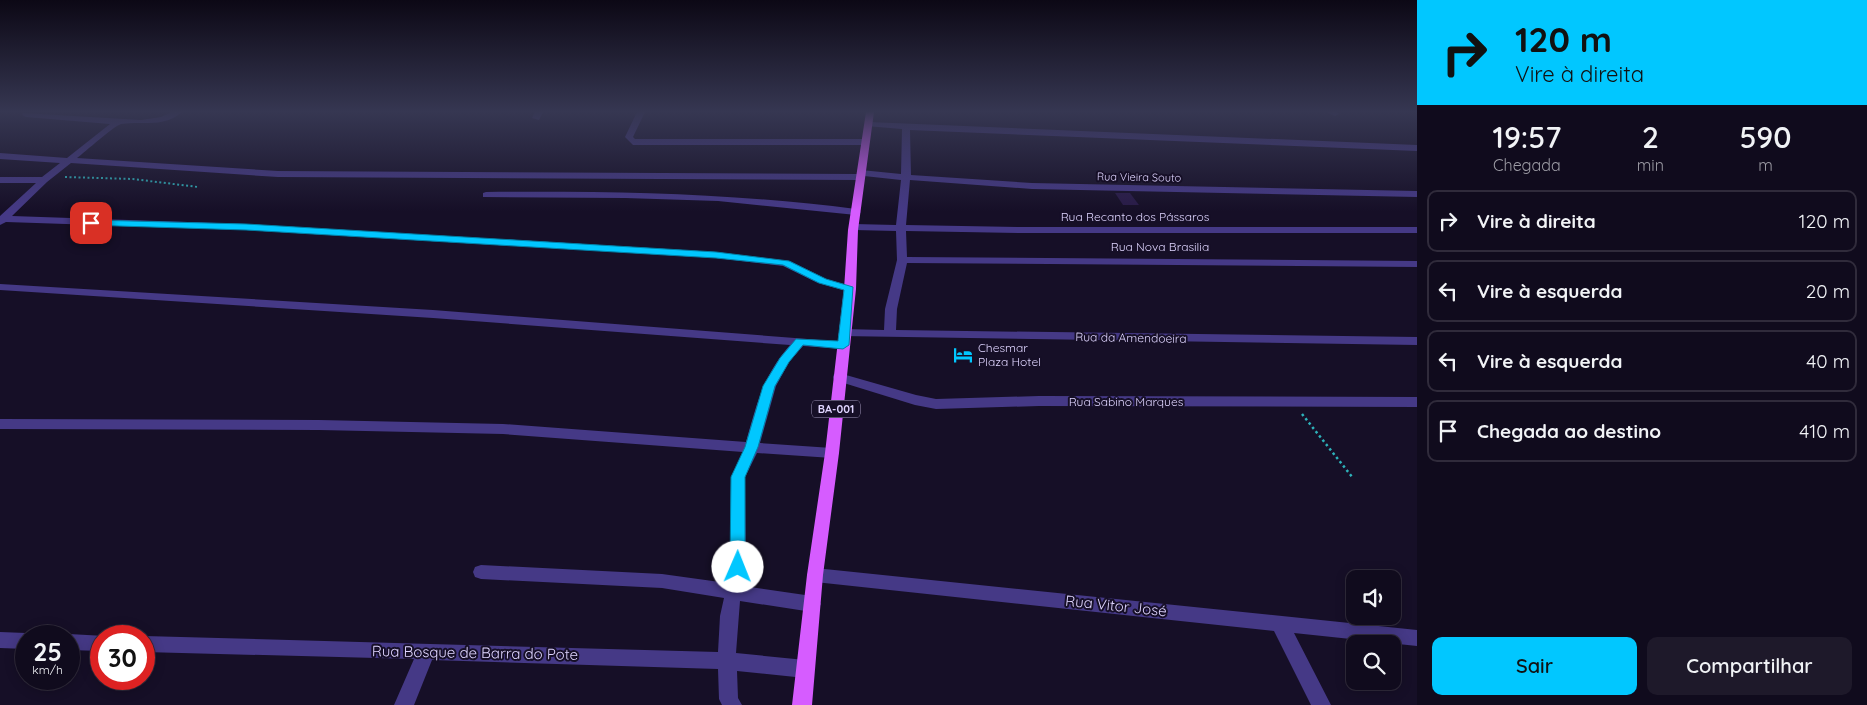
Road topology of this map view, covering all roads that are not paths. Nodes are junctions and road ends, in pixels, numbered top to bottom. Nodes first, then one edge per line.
1 (91, 145) edge
2 (866, 145) edge
3 (906, 145) edge
4 (1342, 145) edge
5 (1417, 148) edge
6 (0, 156) edge
7 (69, 159) junction
8 (861, 175) junction
9 (906, 178) junction
10 (0, 180) edge
11 (44, 180) junction
12 (1417, 194) edge
13 (486, 195) dead end
14 (856, 212) junction
15 (1, 220) edge
16 (854, 227) junction
17 (901, 228) junction
18 (1417, 230) edge
19 (902, 260) junction
20 (1417, 264) edge
21 (0, 287) edge
22 (850, 289) junction
23 (890, 334) junction
24 (844, 339) junction
25 (800, 341) junction
26 (1417, 341) edge
27 (839, 377) junction
28 (1417, 402) edge
29 (0, 424) edge
30 (752, 447) junction
31 (832, 454) junction
32 (481, 572) dead end
33 (815, 575) junction
34 (734, 593) junction
35 (812, 604) junction
36 (1279, 623) junction
37 (1417, 638) edge
38 (0, 640) edge
39 (15, 641) edge
40 (155, 644) edge
41 (426, 652) junction
42 (728, 661) junction
43 (806, 668) junction
44 (404, 705) edge
45 (732, 705) edge
46 (802, 705) edge
47 (1321, 705) edge

1 - 7 street
2 - 8 main road, BA-001
3 - 9 street
4 - 5 street
6 - 7 street, Rua Vieira Souto
7 - 8 street, Rua Vieira Souto
7 - 11 street
8 - 9 street, Rua Vieira Souto
8 - 14 main road, BA-001
9 - 12 street, Rua Vieira Souto
9 - 17 street
10 - 11 street
11 - 15 street
13 - 14 street
14 - 16 main road, BA-001
15 - 22 street
16 - 17 street, Rua Recanto dos Pássaros
16 - 22 main road, BA-001
17 - 18 street, Rua Recanto dos Pássaros
17 - 19 street
19 - 20 street, Rua Nova Brasilia
19 - 23 street
21 - 25 street, Rua da Amendoeira
22 - 24 main road, BA-001
23 - 24 street, Rua da Amendoeira
23 - 26 street, Rua da Amendoeira
24 - 25 street, Rua da Amendoeira
24 - 27 main road, BA-001
25 - 30 street
27 - 28 street, Rua Sabino Marques
27 - 31 main road, BA-001
29 - 30 street
30 - 31 street
30 - 34 street
31 - 33 main road, BA-001
32 - 34 street
33 - 35 main road, BA-001
33 - 36 street, Rua Vitor José
34 - 35 street
34 - 42 street
35 - 43 main road, BA-001
36 - 37 street, Rua Vitor José
36 - 47 street
38 - 39 street
40 - 41 street, Rua Bosque de Barra do Pote
41 - 42 street, Rua Bosque de Barra do Pote
41 - 44 street
42 - 43 street, Rua Bosque de Barra do Pote
42 - 45 street
43 - 46 main road, BA-001

